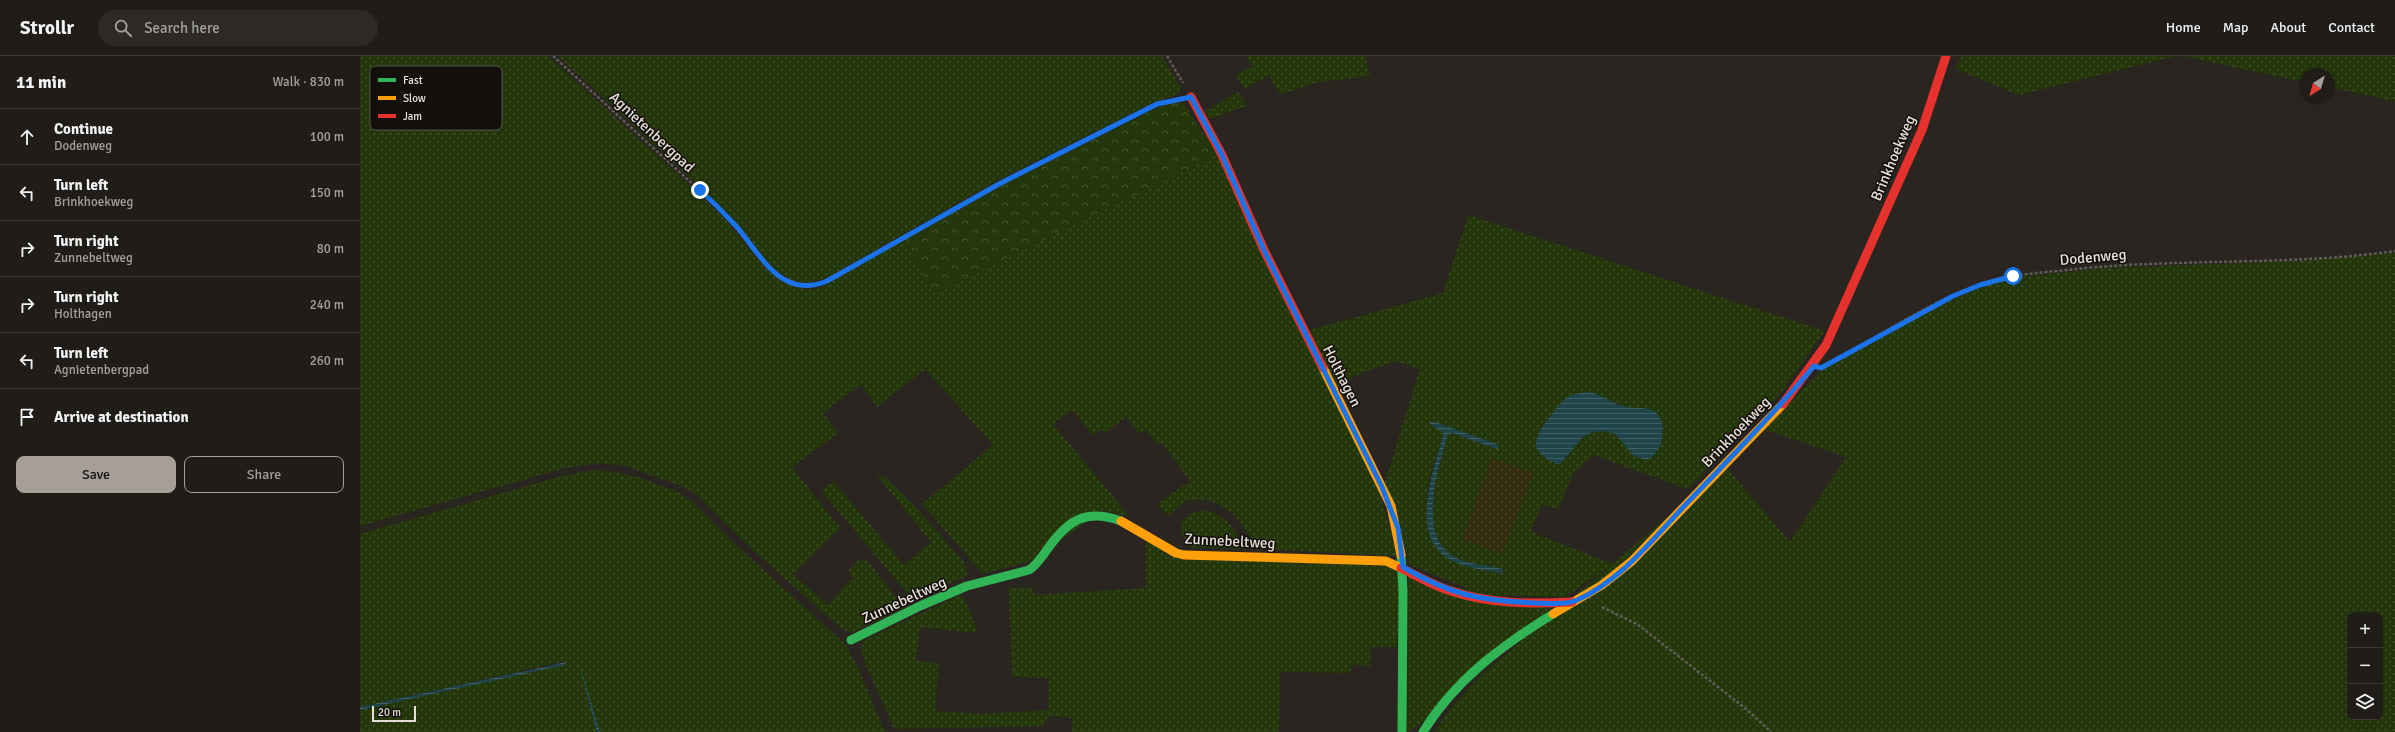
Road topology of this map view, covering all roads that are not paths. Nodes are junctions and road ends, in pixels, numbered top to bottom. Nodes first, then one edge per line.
1 (1946, 56) edge
2 (1191, 97) road end
3 (1403, 567) junction
4 (1573, 602) junction
5 (851, 640) dead end
6 (1402, 732) edge
7 (1423, 732) edge

1 - 4 street, Brinkhoekweg
2 - 3 street, Holthagen
3 - 4 street, Zunnebeltweg
3 - 5 street, Zunnebeltweg
3 - 6 street, Holthagen
4 - 7 street, Brinkhoekweg

